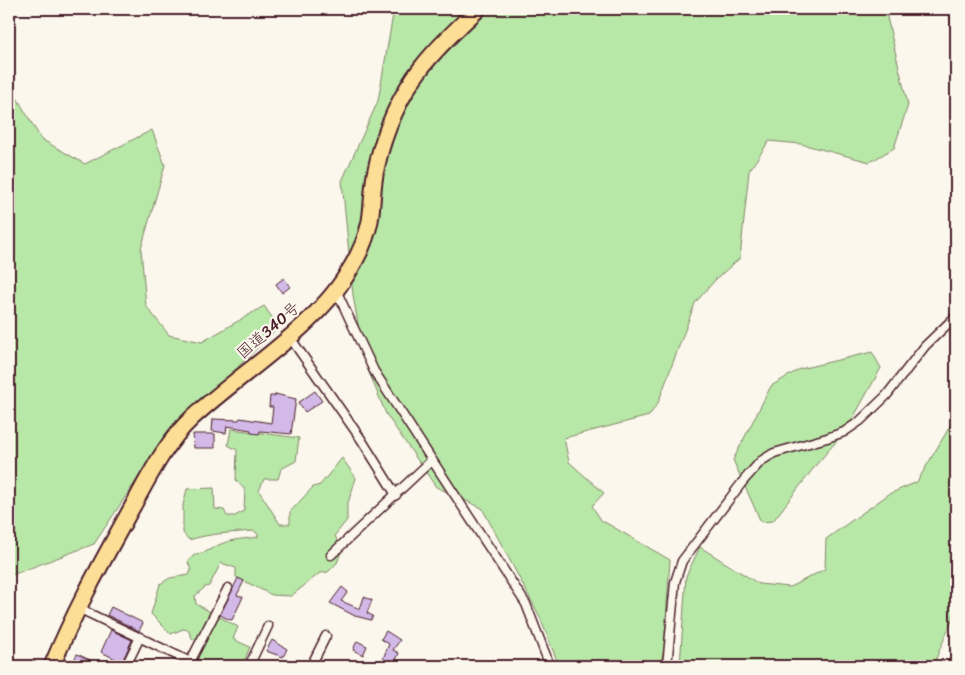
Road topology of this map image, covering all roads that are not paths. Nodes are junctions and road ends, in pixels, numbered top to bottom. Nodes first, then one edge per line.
1 (478, 9) edge
2 (336, 290) junction
3 (956, 316) edge
4 (289, 336) junction
5 (432, 460) junction
6 (396, 496) junction
7 (331, 555) dead end
8 (228, 588) dead end
9 (78, 608) junction
10 (268, 626) dead end
11 (326, 636) dead end
12 (140, 637) junction
13 (189, 664) edge
14 (52, 666) edge
15 (126, 666) edge
16 (199, 666) edge
17 (249, 666) edge
18 (311, 666) edge
19 (550, 666) edge
20 (666, 666) edge

1 - 2 highway, 国道340号
2 - 4 highway, 国道340号
2 - 5 street
3 - 20 street
4 - 6 street
4 - 9 highway, 国道340号
5 - 6 street
5 - 19 street
6 - 7 street
8 - 13 street
9 - 12 street
9 - 14 highway, 国道340号
10 - 17 street
11 - 18 street
12 - 13 street
12 - 15 street
13 - 16 street

